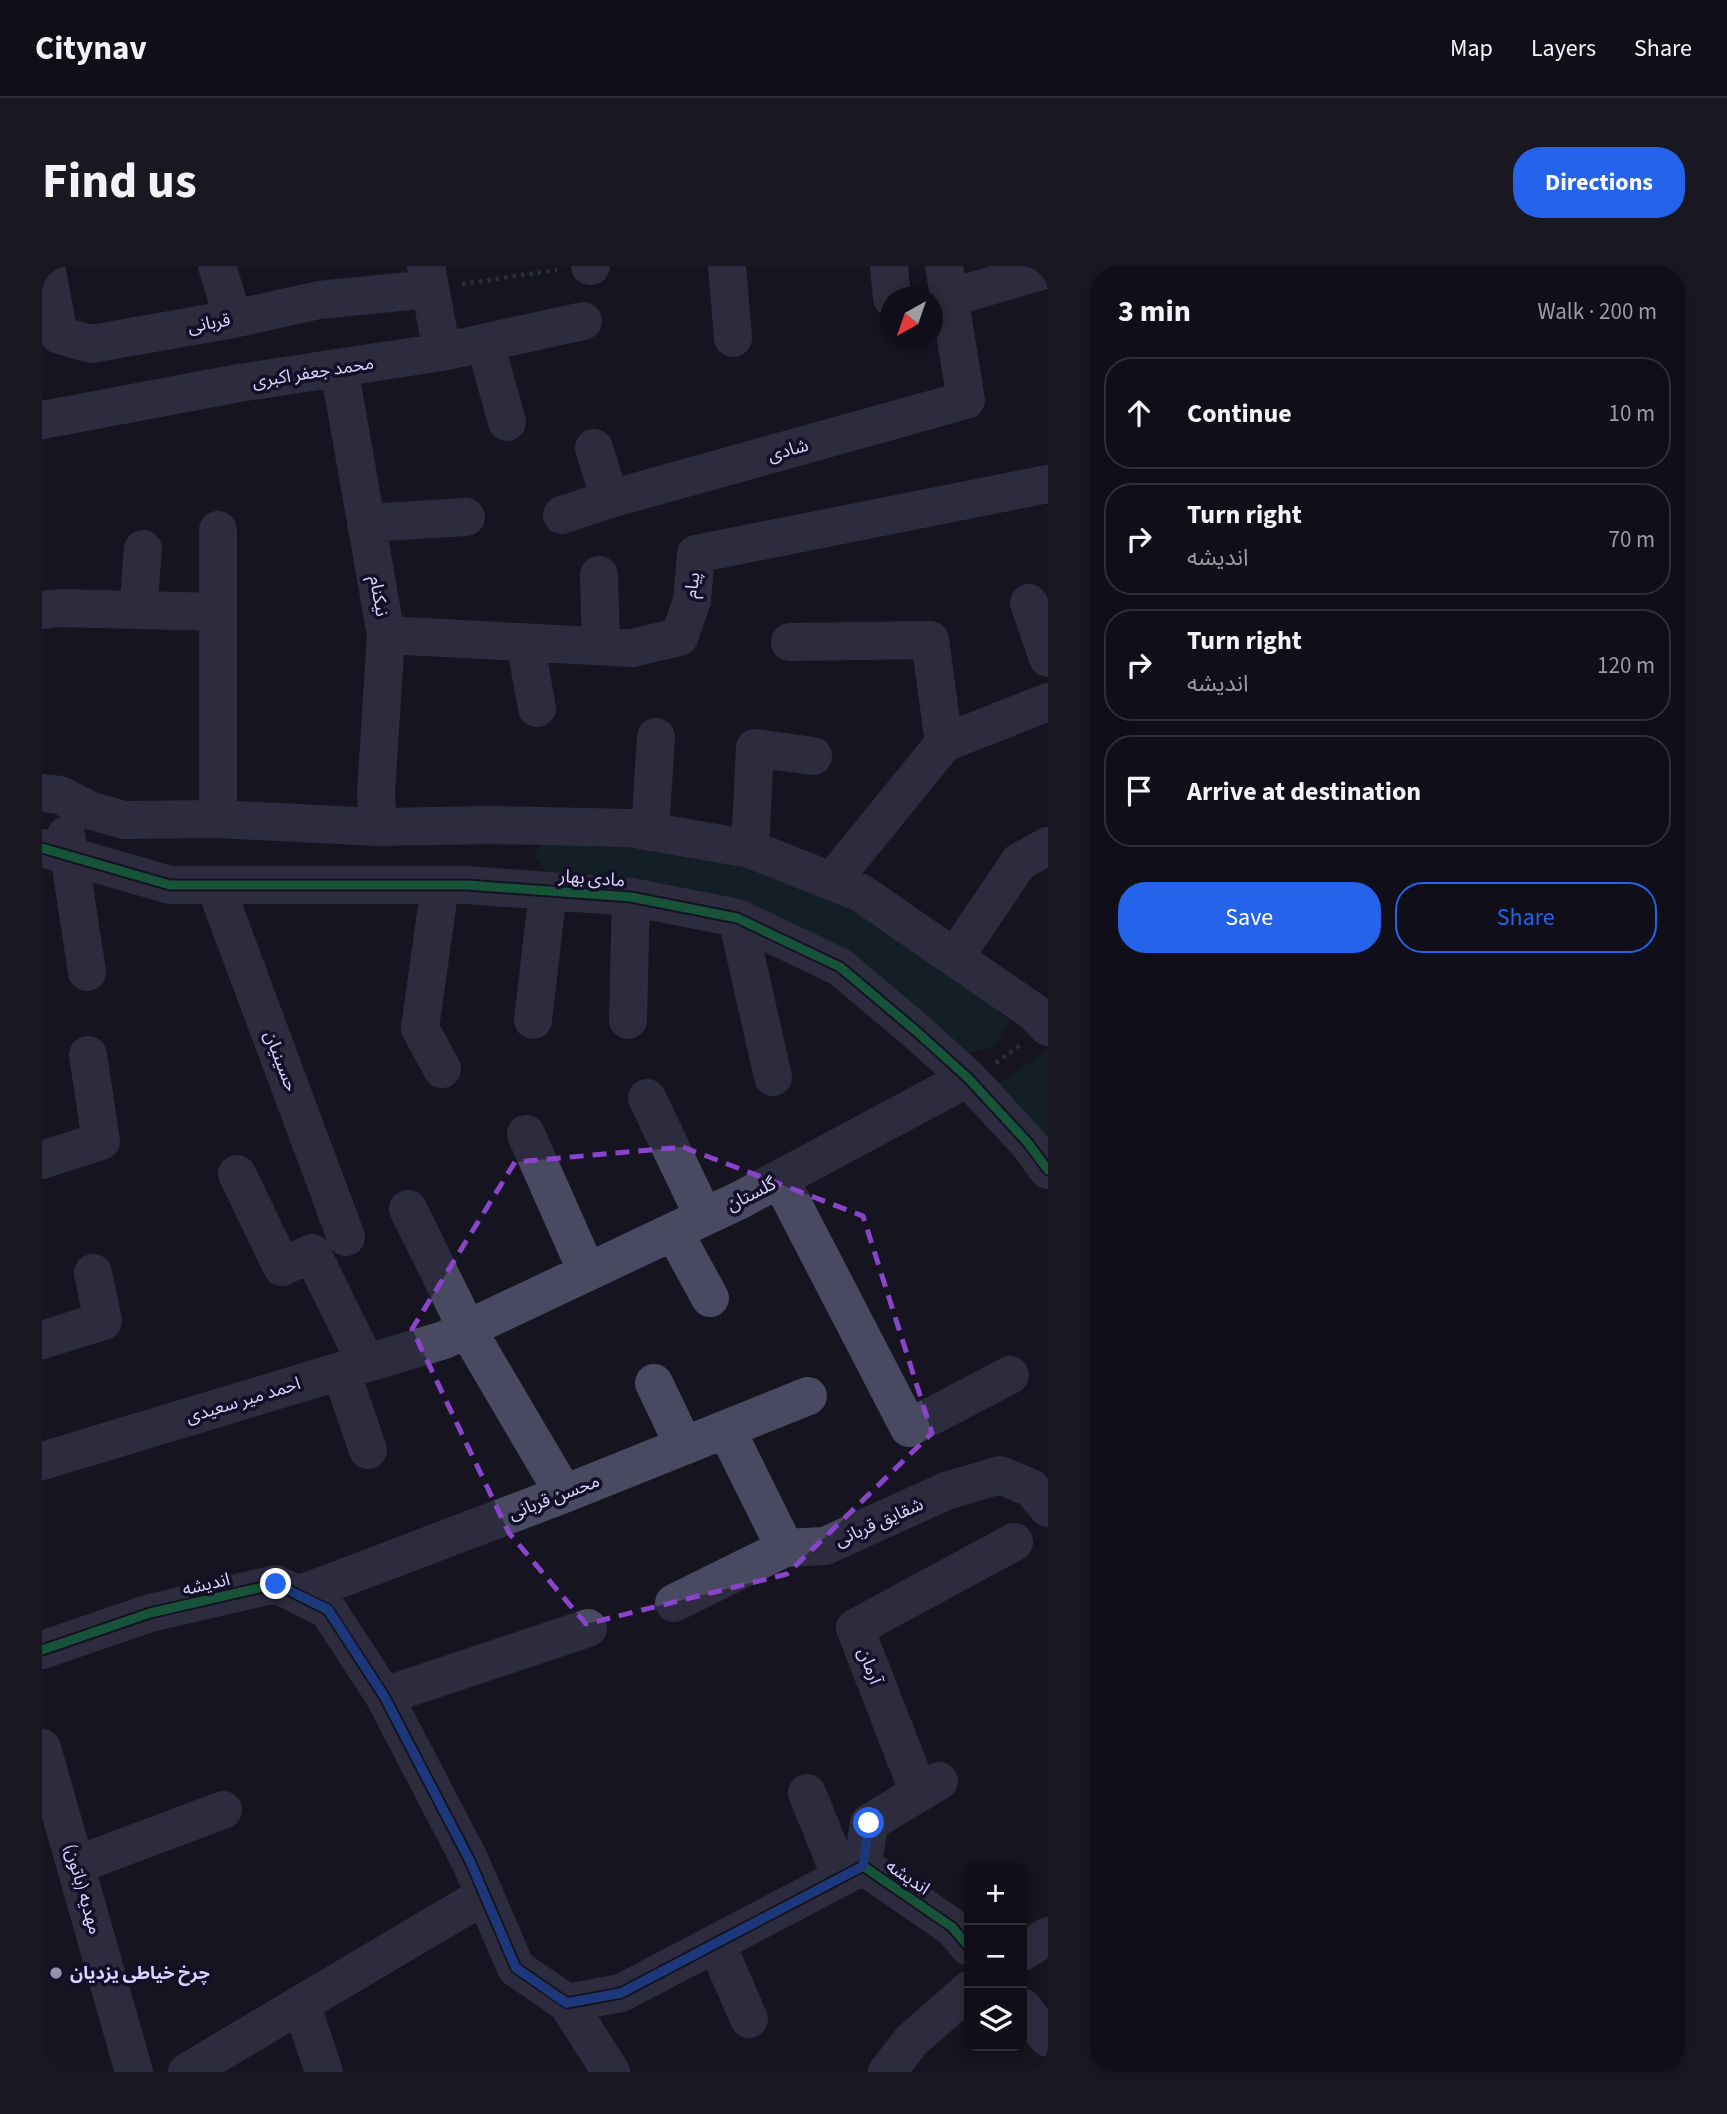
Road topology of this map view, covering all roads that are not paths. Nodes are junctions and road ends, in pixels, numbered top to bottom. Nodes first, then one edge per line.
1 (46, 266) edge
2 (217, 266) edge
3 (727, 266) edge
4 (889, 266) edge
5 (1048, 270) edge
6 (428, 277) edge
7 (946, 282) edge
8 (891, 287) edge
9 (49, 316) edge
10 (233, 319) junction
11 (583, 321) dead end
12 (733, 338) dead end
13 (485, 343) junction
14 (442, 352) junction
15 (339, 368) junction
16 (42, 420) edge
17 (507, 422) dead end
18 (594, 448) dead end
19 (1048, 484) edge
20 (610, 499) junction
21 (562, 514) dead end
22 (466, 517) dead end
23 (366, 523) junction
24 (218, 530) dead end
25 (143, 549) dead end
26 (599, 575) dead end
27 (1029, 603) dead end
28 (42, 610) edge
29 (138, 610) junction
30 (218, 612) junction
31 (386, 635) junction
32 (525, 642) junction
33 (790, 642) dead end
34 (601, 646) junction
35 (1048, 657) edge
36 (1048, 702) edge
37 (537, 708) dead end
38 (656, 737) dead end
39 (944, 743) junction
40 (813, 756) dead end
41 (51, 794) edge
42 (218, 819) junction
43 (378, 827) junction
44 (650, 832) junction
45 (1048, 846) edge
46 (750, 849) junction
47 (56, 852) edge
48 (832, 881) junction
49 (215, 885) junction
50 (440, 885) junction
51 (548, 891) junction
52 (631, 897) junction
53 (737, 918) junction
54 (955, 957) junction
55 (87, 972) dead end
56 (533, 1020) dead end
57 (628, 1020) dead end
58 (1047, 1027) edge
59 (89, 1055) dead end
60 (442, 1069) dead end
61 (772, 1077) dead end
62 (968, 1078) junction
63 (647, 1098) dead end
64 (526, 1134) dead end
65 (42, 1160) edge
66 (1048, 1170) edge
67 (237, 1174) dead end
68 (780, 1179) junction
69 (408, 1209) dead end
70 (689, 1225) junction
71 (346, 1237) dead end
72 (587, 1272) junction
73 (93, 1273) dead end
74 (710, 1298) dead end
75 (455, 1334) junction
76 (42, 1340) edge
77 (353, 1367) junction
78 (1010, 1375) dead end
79 (654, 1383) dead end
80 (808, 1396) dead end
81 (726, 1429) junction
82 (684, 1446) junction
83 (368, 1450) dead end
84 (42, 1461) edge
85 (564, 1494) junction
86 (1048, 1508) edge
87 (1014, 1542) dead end
88 (785, 1548) junction
89 (298, 1595) junction
90 (674, 1603) dead end
91 (588, 1628) dead end
92 (42, 1650) edge
93 (384, 1696) junction
94 (42, 1748) edge
95 (807, 1793) dead end
96 (223, 1811) dead end
97 (63, 1853) edge
98 (852, 1872) junction
99 (485, 1895) junction
100 (1048, 1936) edge
101 (964, 1941) edge
102 (716, 1943) junction
103 (1027, 1949) edge
104 (964, 1994) edge
105 (566, 2003) junction
106 (301, 2004) junction
107 (1027, 2013) edge
108 (749, 2019) dead end
109 (1048, 2038) edge
110 (134, 2072) edge
111 (187, 2072) edge
112 (324, 2072) edge
113 (611, 2072) edge
114 (887, 2072) edge

1 - 9 street, قربانی
2 - 10 street
3 - 12 street
4 - 8 street
5 - 7 street
6 - 10 street, قربانی
6 - 14 street
7 - 20 street, شادی
9 - 10 street, قربانی
11 - 13 street, محمد جعفر اکبری
13 - 14 street, محمد جعفر اکبری
13 - 17 street
14 - 15 street, محمد جعفر اکبری
15 - 16 street, محمد جعفر اکبری
15 - 23 street, نیکنام
18 - 20 street
19 - 34 street, پیام
20 - 21 street, شادی
22 - 23 street
23 - 31 street, نیکنام
24 - 30 street
25 - 29 street
26 - 34 street
27 - 35 street
28 - 29 street
29 - 30 street
30 - 42 street
31 - 32 street, پیام
31 - 43 street, نیکنام
32 - 34 street, پیام
32 - 37 street
33 - 39 street
36 - 39 street
38 - 44 street
39 - 48 street
40 - 46 street
41 - 42 street
41 - 47 street
42 - 43 street
43 - 44 street
44 - 46 street
45 - 54 street
46 - 48 street
47 - 49 street, مادی بهار
47 - 55 street
48 - 54 street
49 - 50 street, مادی بهار
49 - 71 street, حسینیان
50 - 51 street, مادی بهار
50 - 60 street
51 - 52 street, مادی بهار
51 - 56 street
52 - 53 street, مادی بهار
52 - 57 street
53 - 61 street
53 - 62 street, مادی بهار
54 - 58 street
59 - 65 street
62 - 66 street, مادی بهار
62 - 68 street, گلستان
63 - 70 street
64 - 72 street
67 - 77 street
68 - 70 street, گلستان
68 - 78 street
69 - 75 street
70 - 72 street, گلستان
70 - 74 street
72 - 75 street, گلستان
73 - 76 street
75 - 77 street, احمد میر سعیدی
75 - 85 street
77 - 83 street
77 - 84 street, احمد میر سعیدی
79 - 82 street
80 - 81 street, محسن قربانی
81 - 82 street, محسن قربانی
81 - 88 street
82 - 85 street, محسن قربانی
85 - 89 street, محسن قربانی
86 - 88 street, شقایق قربانی
87 - 98 street, آرمان
88 - 90 street
89 - 92 street, اندیشه
89 - 93 street, اندیشه
91 - 93 street
93 - 99 street, اندیشه
94 - 97 street, مهدیه (باتون)
95 - 98 street
96 - 97 street
97 - 110 street, مهدیه (باتون)
98 - 101 street, اندیشه
98 - 102 street
99 - 105 street, اندیشه
99 - 106 street
100 - 103 street
102 - 105 street
102 - 108 street
104 - 114 street
105 - 113 street
106 - 111 street
106 - 112 street
107 - 109 street

